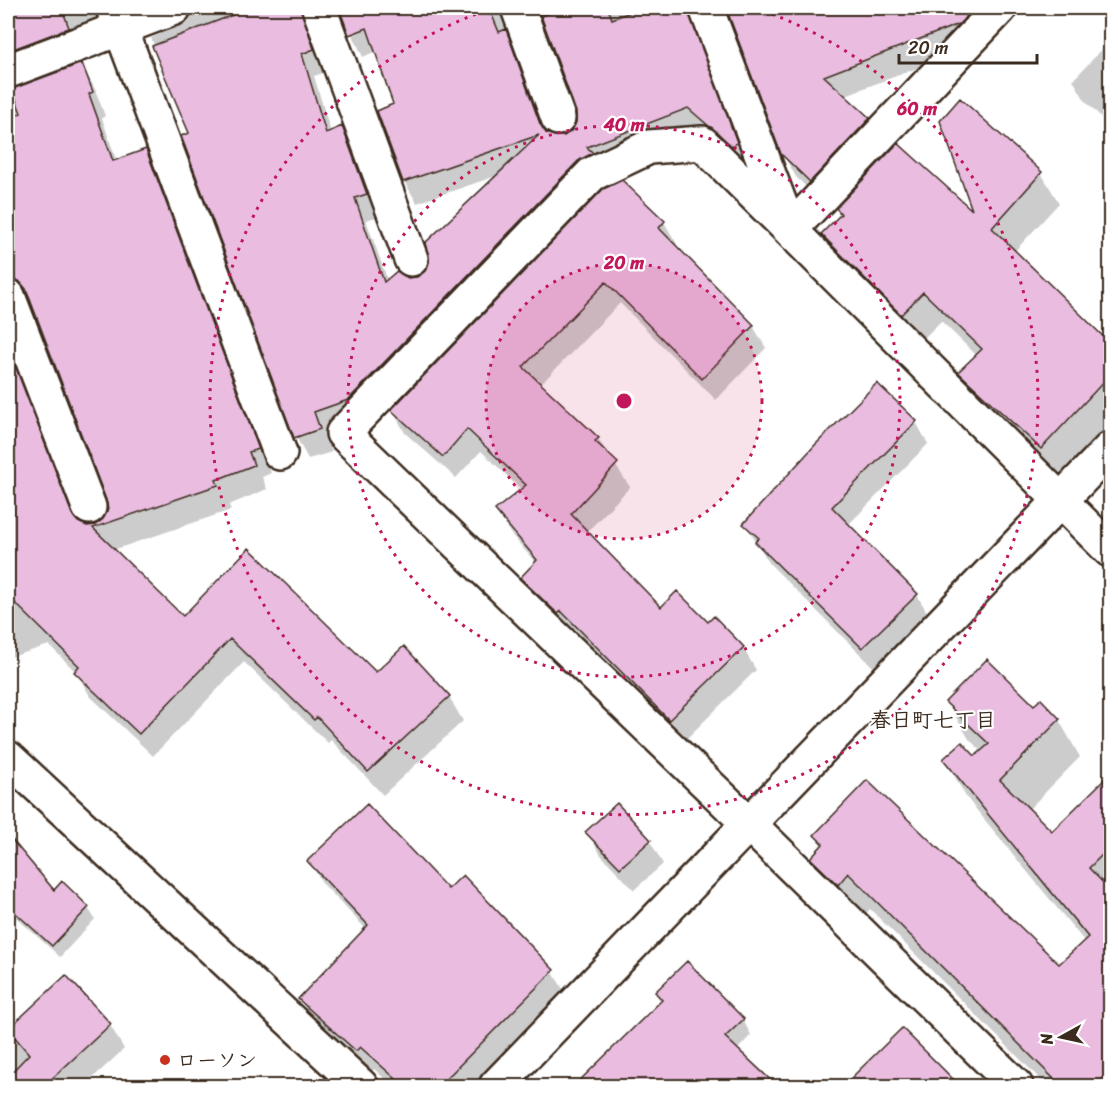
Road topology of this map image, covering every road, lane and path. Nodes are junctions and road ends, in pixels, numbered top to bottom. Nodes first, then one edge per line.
1 (174, 8) edge
2 (319, 8) edge
3 (518, 8) edge
4 (706, 8) edge
5 (1000, 8) edge
6 (117, 18) edge
7 (8, 71) edge
8 (558, 118) dead end
9 (790, 230) junction
10 (411, 259) dead end
11 (8, 297) edge
12 (1110, 449) edge
13 (279, 453) dead end
14 (1060, 501) junction
15 (89, 507) dead end
16 (1110, 550) edge
17 (8, 758) edge
18 (750, 825) junction
19 (361, 1086) edge
20 (496, 1086) edge
21 (1016, 1086) edge

1 - 6 street
2 - 10 street
3 - 8 street
4 - 9 street
5 - 9 street
6 - 7 street
6 - 13 street
9 - 14 street
9 - 18 street
11 - 15 street
12 - 14 street
14 - 16 street
14 - 18 street
17 - 19 street
18 - 20 street
18 - 21 street

